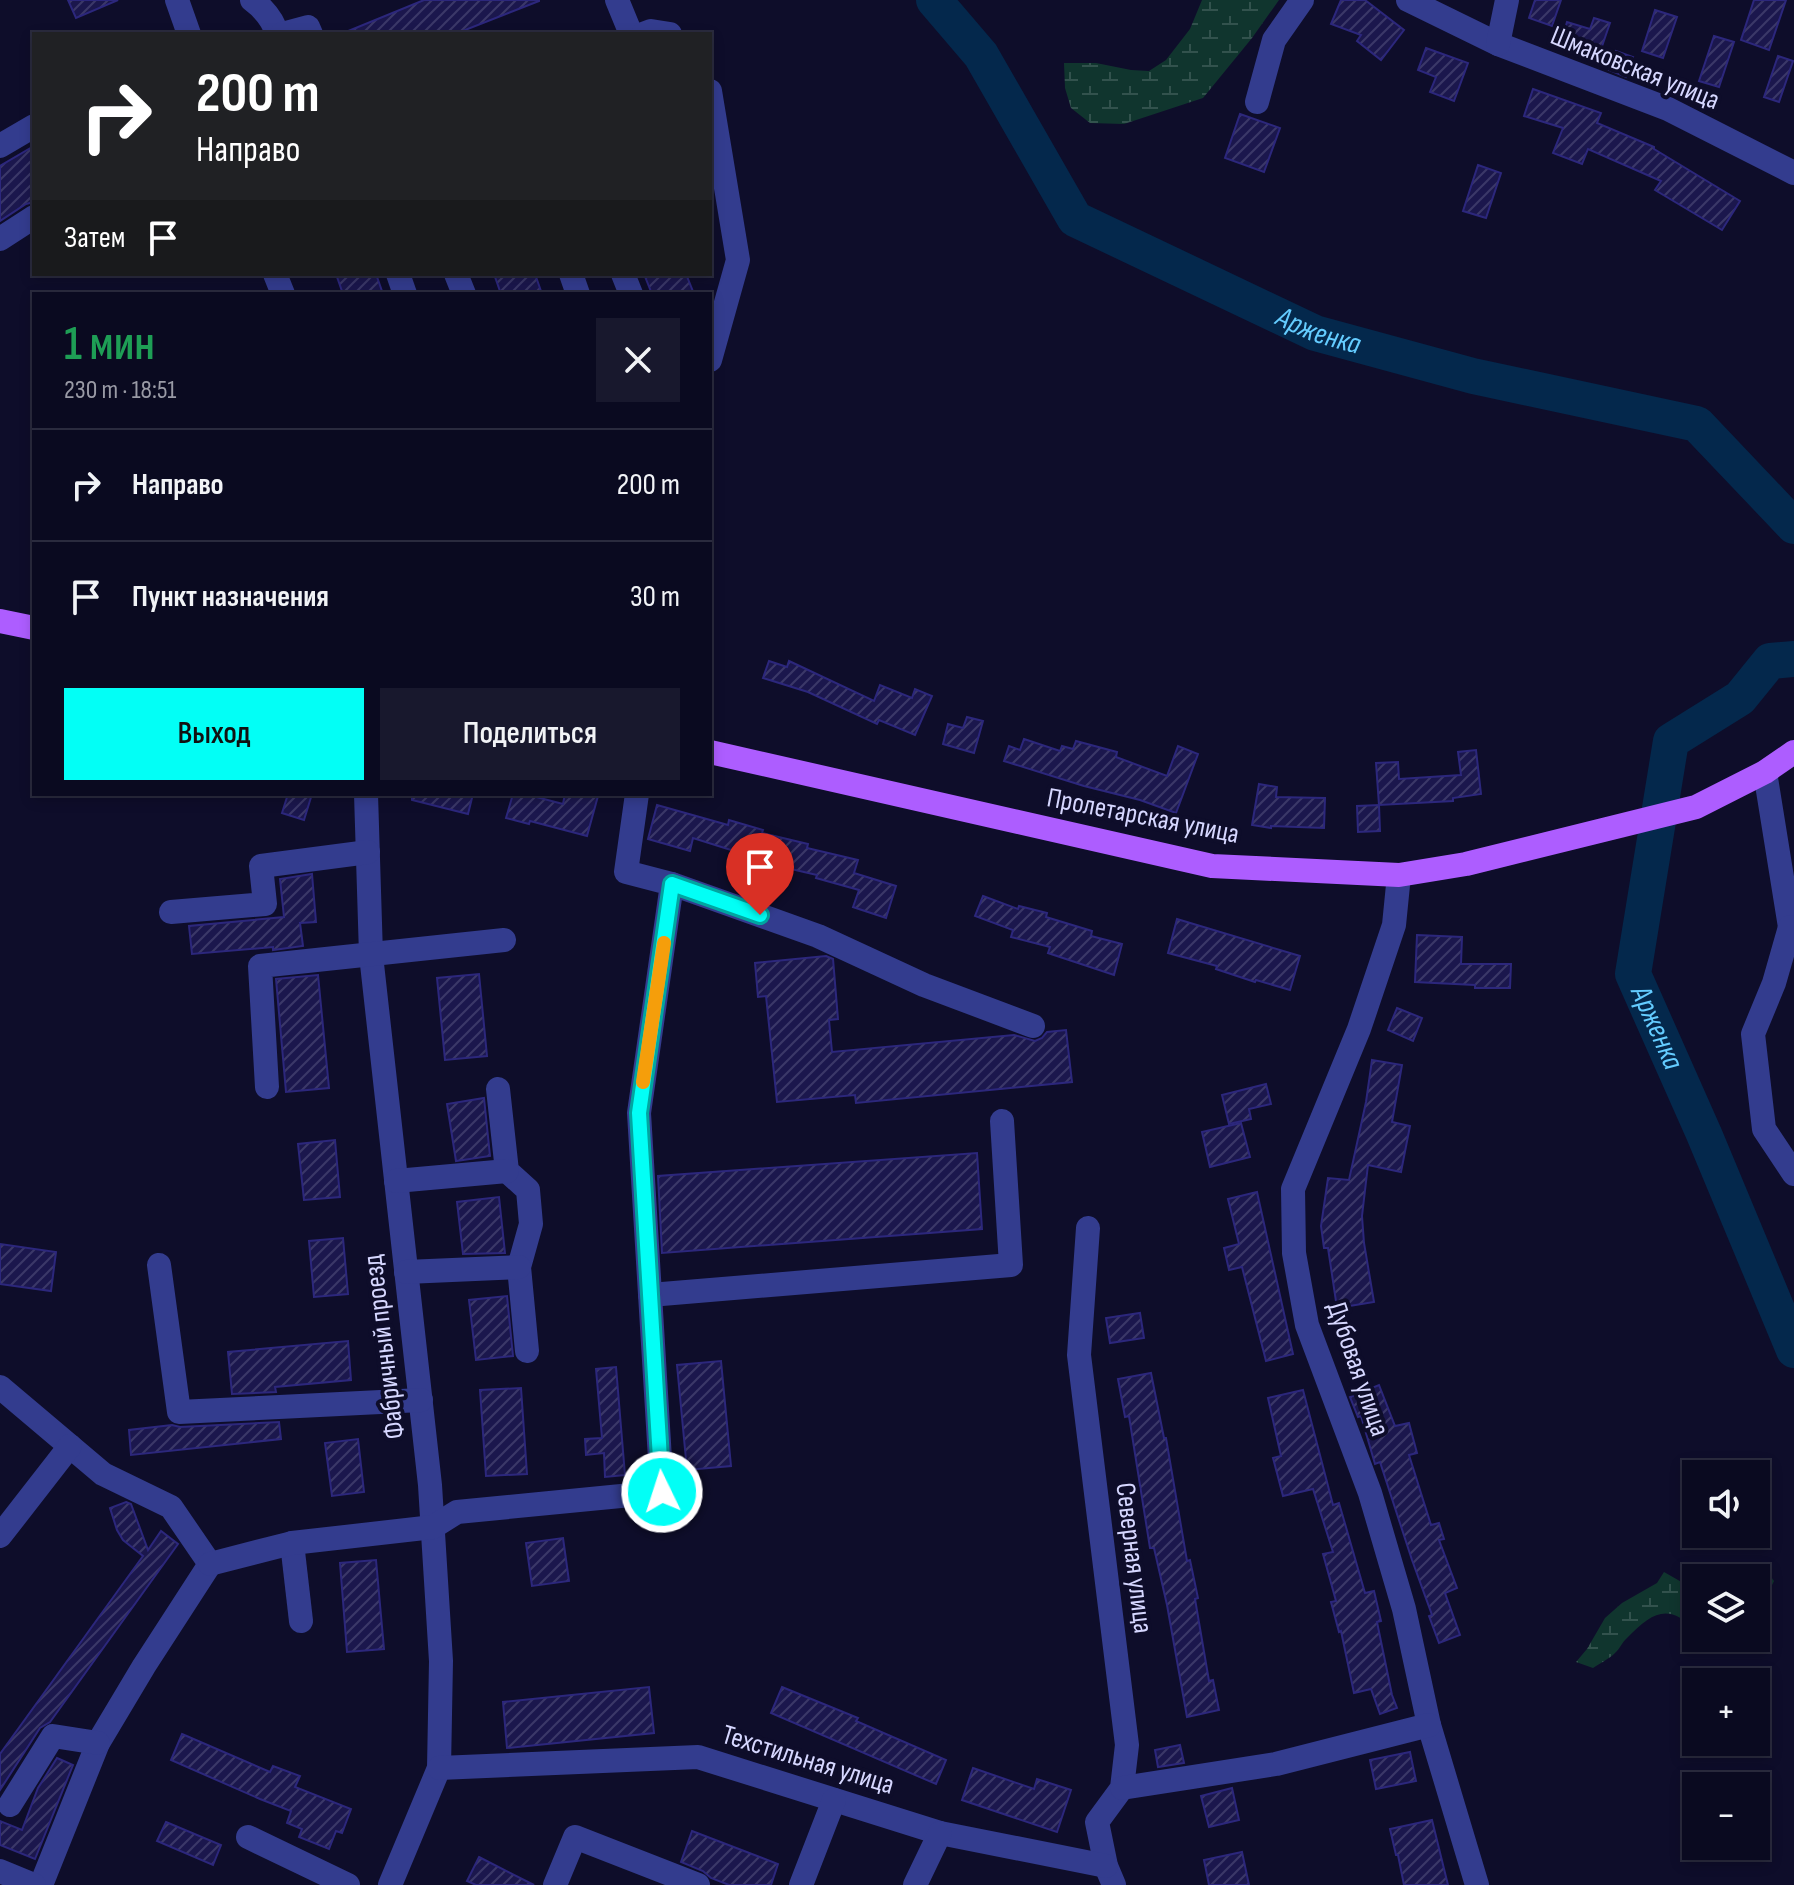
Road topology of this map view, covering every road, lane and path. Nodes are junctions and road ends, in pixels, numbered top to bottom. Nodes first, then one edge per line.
1 (177, 0) edge
2 (252, 0) edge
3 (617, 0) edge
4 (1302, 0) edge
5 (1408, 0) edge
6 (1507, 0) edge
7 (188, 32) edge
8 (278, 32) edge
9 (287, 32) edge
10 (310, 32) edge
11 (630, 32) edge
12 (1498, 44) junction
13 (1257, 102) dead end
14 (712, 103) edge
15 (32, 127) edge
16 (0, 146) edge
17 (1794, 173) edge
18 (32, 218) edge
19 (0, 239) edge
20 (712, 353) edge
21 (0, 621) edge
22 (32, 628) edge
23 (712, 752) edge
24 (1794, 752) edge
25 (1765, 772) junction
26 (366, 796) edge
27 (637, 796) edge
28 (368, 852) junction
29 (1399, 875) junction
30 (672, 884) junction
31 (171, 912) dead end
32 (1792, 927) edge
33 (504, 940) dead end
34 (371, 955) junction
35 (1033, 1026) dead end
36 (267, 1087) dead end
37 (498, 1089) dead end
38 (1002, 1121) dead end
39 (507, 1171) junction
40 (1794, 1174) edge
41 (396, 1181) junction
42 (1088, 1228) dead end
43 (159, 1265) dead end
44 (519, 1267) junction
45 (406, 1272) junction
46 (650, 1295) junction
47 (527, 1351) dead end
48 (0, 1387) edge
49 (421, 1400) junction
50 (70, 1446) junction
51 (433, 1527) junction
52 (0, 1536) edge
53 (292, 1543) junction
54 (210, 1564) junction
55 (301, 1621) dead end
56 (1429, 1725) junction
57 (98, 1743) junction
58 (439, 1768) junction
59 (1122, 1788) junction
60 (834, 1800) junction
61 (10, 1805) dead end
62 (940, 1833) junction
63 (248, 1837) dead end
64 (0, 1871) edge
65 (1110, 1876) edge
66 (34, 1885) edge
67 (41, 1885) edge
68 (348, 1885) edge
69 (390, 1885) edge
70 (555, 1885) edge
71 (698, 1885) edge
72 (801, 1885) edge
73 (915, 1885) edge
74 (1477, 1885) edge

1 - 7 street
2 - 8 street
3 - 11 street
4 - 13 street
5 - 12 street, Шмаковская улица
6 - 12 street
9 - 10 street
12 - 17 street, Шмаковская улица
14 - 20 street
15 - 16 street
18 - 19 street
21 - 22 main road
23 - 29 main road, Пролетарская улица
24 - 25 main road, Пролетарская улица
25 - 29 main road, Пролетарская улица
25 - 32 street
26 - 28 street, Фабричный проезд
27 - 30 street
28 - 31 street
28 - 34 street, Фабричный проезд
29 - 56 street, Дубовая улица
30 - 35 street
30 - 46 street
32 - 40 street
33 - 34 street
34 - 36 street
34 - 41 street, Фабричный проезд
37 - 39 street
38 - 46 street
39 - 41 street
39 - 44 street
41 - 45 street, Фабричный проезд
42 - 59 street, Северная улица
43 - 49 street
44 - 45 street
44 - 47 street
45 - 49 street, Фабричный проезд
46 - 51 street
48 - 50 street
49 - 51 street, Фабричный проезд
50 - 52 street
50 - 54 street
51 - 53 street
51 - 58 street, Фабричный проезд
53 - 54 street
53 - 55 street
54 - 57 street
56 - 59 street
56 - 74 street, Дубовая улица
57 - 61 street
57 - 67 street
58 - 60 street, Техстильная улица
58 - 69 street, Фабричный проезд
59 - 65 street, Северная улица
60 - 62 street, Техстильная улица
60 - 72 street
62 - 65 street, Техстильная улица
62 - 73 street
63 - 68 street
64 - 66 street
70 - 71 street

